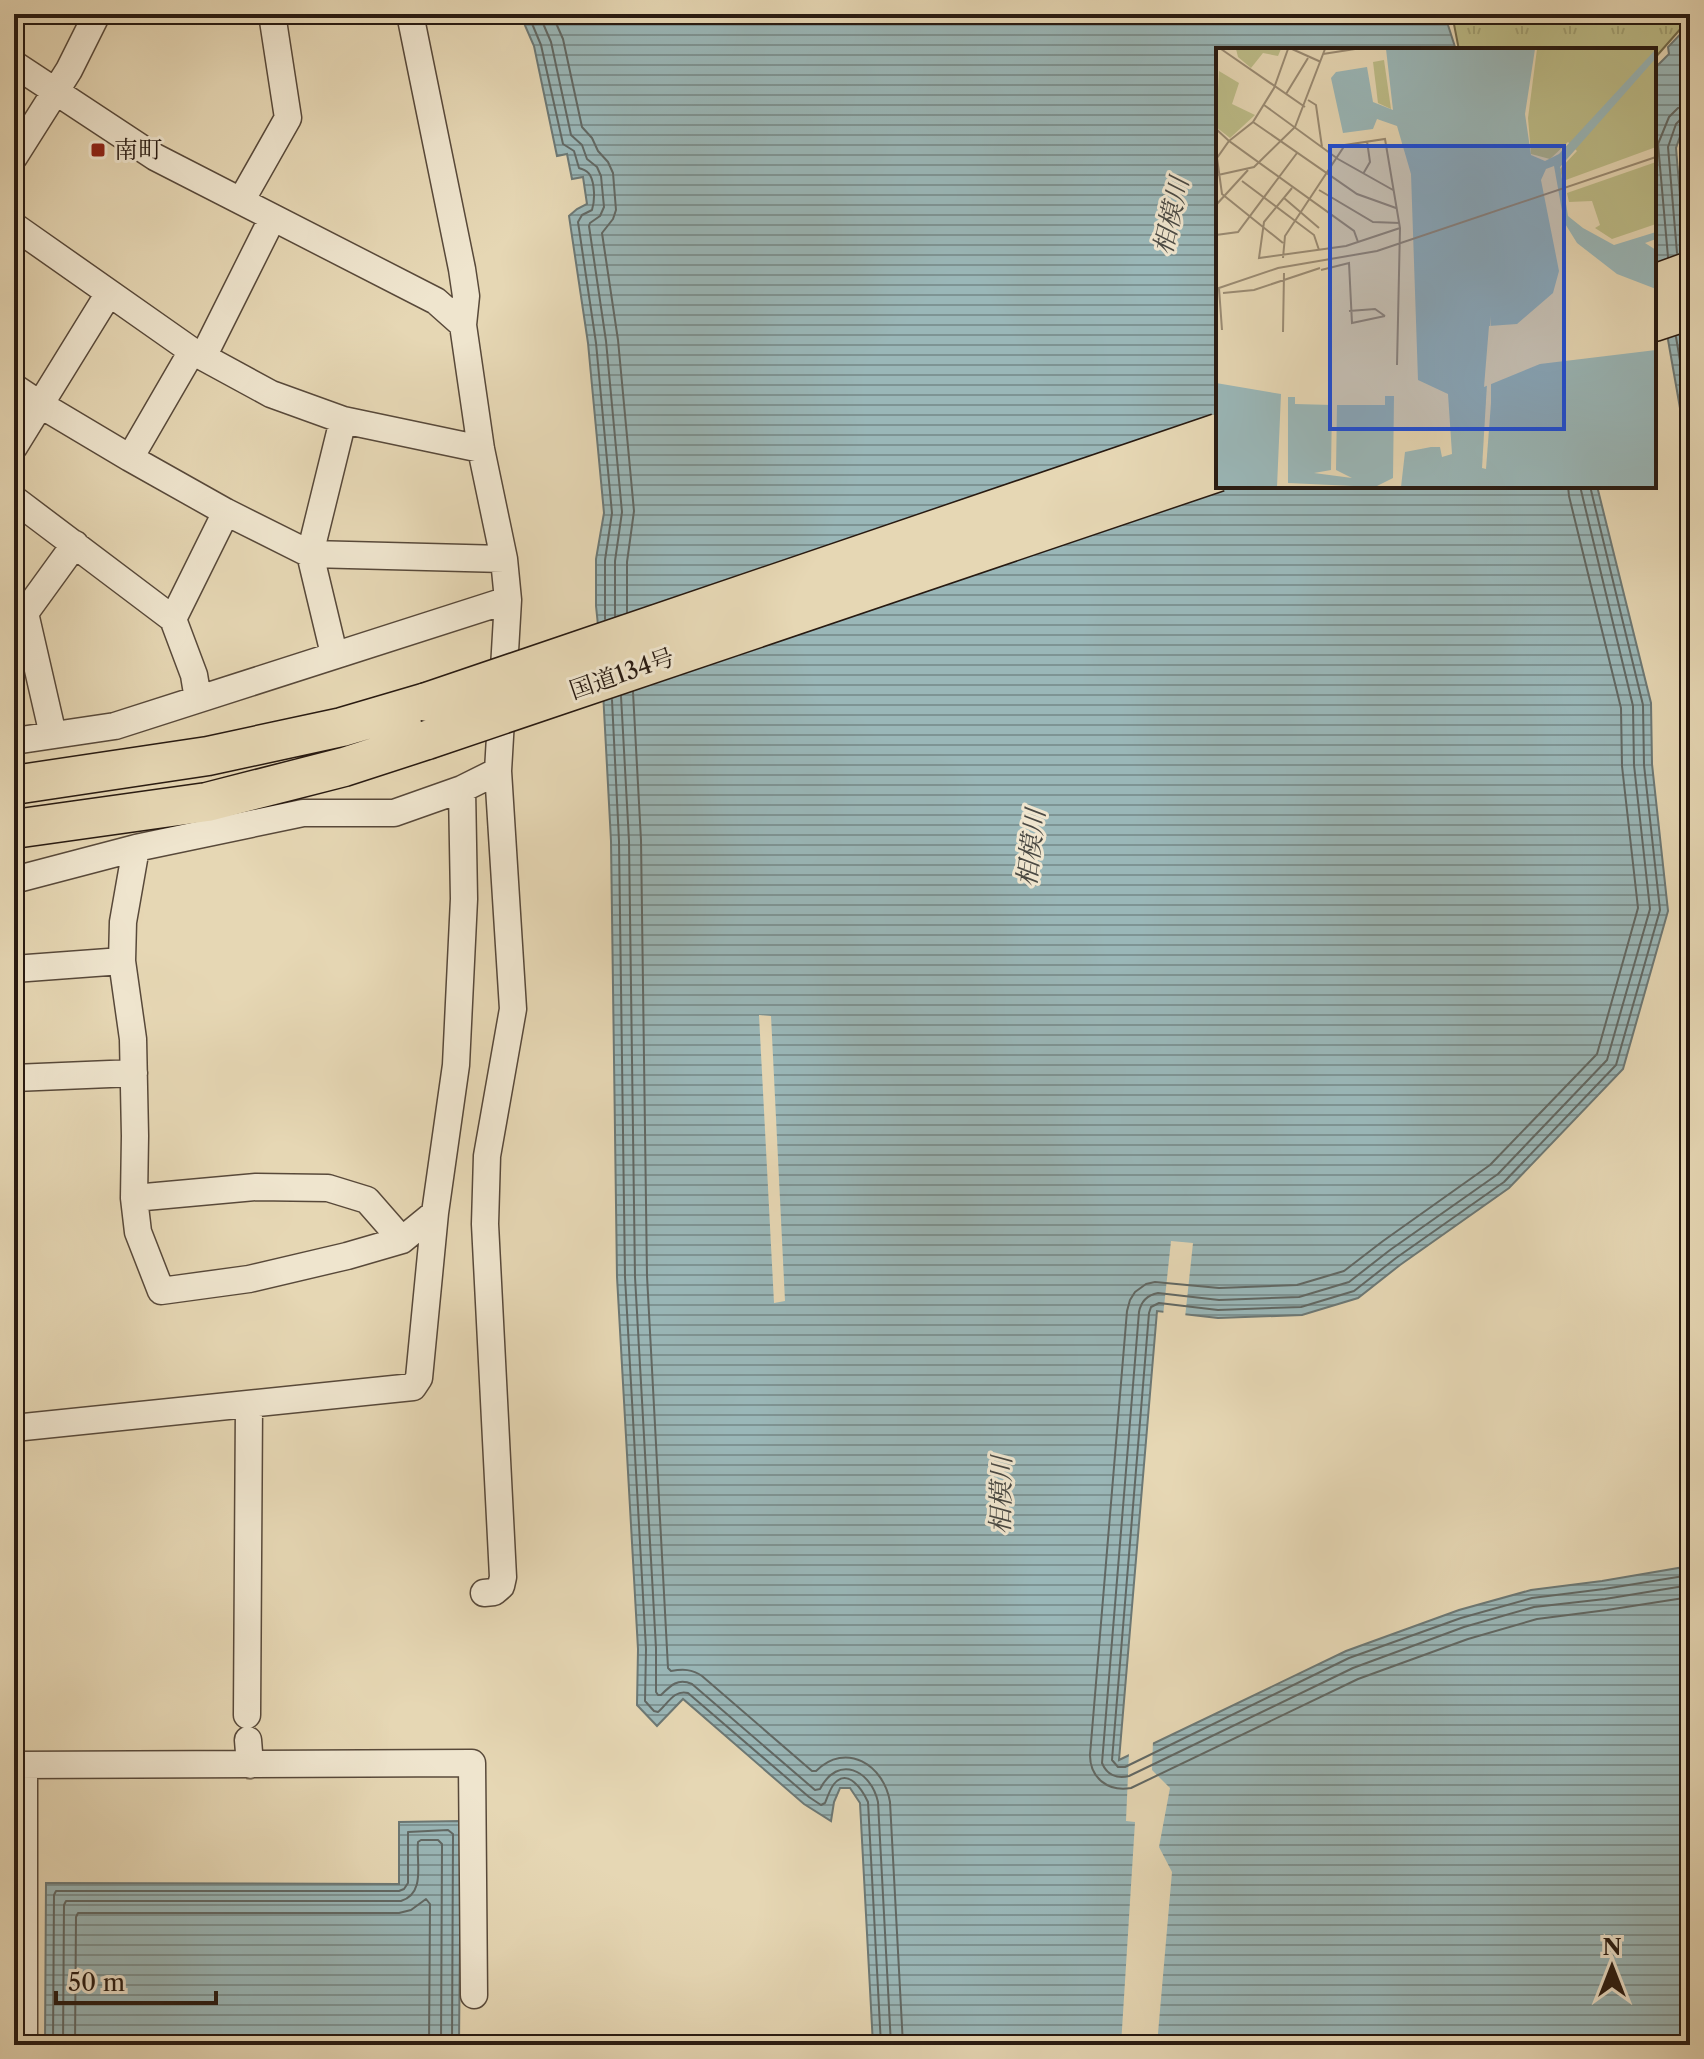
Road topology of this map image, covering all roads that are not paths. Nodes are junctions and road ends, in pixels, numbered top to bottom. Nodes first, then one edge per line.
1 (97, 14) edge
2 (272, 14) edge
3 (410, 14) edge
4 (14, 64) edge
5 (55, 93) junction
6 (14, 157) edge
7 (241, 201) junction
8 (272, 219) junction
9 (14, 226) edge
10 (1690, 271) edge
11 (1656, 283) edge
12 (109, 293) junction
13 (1690, 310) edge
14 (1656, 321) edge
15 (463, 325) junction
16 (198, 354) junction
17 (14, 387) edge
18 (41, 405) junction
19 (343, 420) junction
20 (1216, 434) edge
21 (14, 447) edge
22 (481, 449) junction
23 (130, 458) junction
24 (1216, 473) edge
25 (14, 499) edge
26 (226, 512) junction
27 (75, 544) junction
28 (310, 554) junction
29 (504, 559) junction
30 (508, 600) junction
31 (173, 619) junction
32 (334, 654) junction
33 (198, 699) junction
34 (53, 735) junction
35 (14, 741) edge
36 (498, 771) junction
37 (14, 785) edge
38 (462, 789) junction
39 (14, 829) edge
40 (136, 848) junction
41 (14, 880) edge
42 (508, 919) junction
43 (463, 928) junction
44 (122, 961) junction
45 (14, 969) edge
46 (134, 1073) junction
47 (14, 1078) edge
48 (134, 1198) junction
49 (435, 1213) junction
50 (402, 1240) junction
51 (249, 1404) junction
52 (14, 1428) edge
53 (484, 1593) dead end
54 (248, 1740) junction
55 (19, 1765) edge
56 (474, 1995) dead end
57 (24, 2045) edge

1 - 5 street
2 - 7 street
3 - 15 street
4 - 5 street
5 - 6 street
5 - 7 street
7 - 8 street
8 - 15 street
8 - 16 street
9 - 12 street
10 - 11 highway
12 - 16 street
12 - 18 street
13 - 14 highway
15 - 22 street
16 - 19 street
16 - 23 street
17 - 18 street
18 - 21 street
18 - 23 street
19 - 22 street
19 - 28 street
20 - 37 highway, 国道134号, bridge
22 - 29 street
23 - 26 street
24 - 39 highway, 国道134号, bridge
25 - 27 street
26 - 28 street
26 - 31 street
27 - 31 street
27 - 34 street
28 - 29 street
28 - 32 street
29 - 30 street
30 - 32 street
30 - 36 street
31 - 33 street
32 - 33 street
33 - 34 street
34 - 35 street
36 - 38 street
36 - 42 street
38 - 40 street
38 - 43 street
40 - 41 street
40 - 44 street
42 - 43 street
42 - 53 street
43 - 49 street
44 - 45 street
44 - 46 street
46 - 47 street
46 - 48 street
48 - 50 street
48 - 50 street
49 - 50 street
49 - 51 street
51 - 52 street
51 - 54 street
54 - 55 street
54 - 56 street
55 - 57 street

